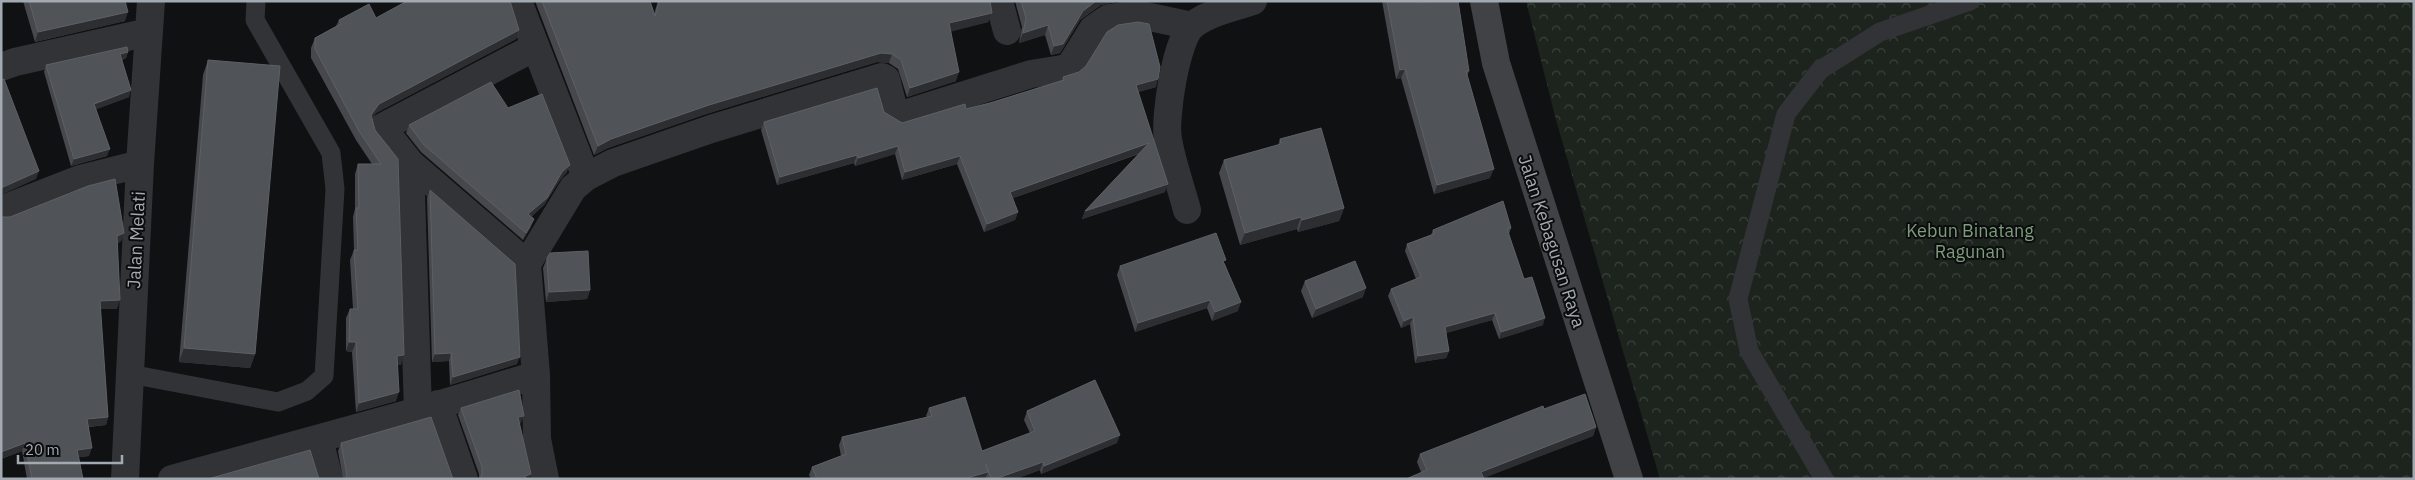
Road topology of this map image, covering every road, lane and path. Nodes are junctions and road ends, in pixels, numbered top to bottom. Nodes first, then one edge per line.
1 (151, 1) edge
2 (256, 1) edge
3 (518, 1) edge
4 (1000, 1) edge
5 (1253, 1) edge
6 (1484, 1) edge
7 (1970, 1) edge
8 (1192, 26) junction
9 (1007, 31) dead end
10 (149, 32) junction
11 (535, 47) junction
12 (1, 68) edge
13 (410, 163) junction
14 (140, 164) junction
15 (586, 177) junction
16 (1, 210) edge
17 (1187, 210) dead end
18 (527, 264) junction
19 (130, 374) junction
20 (536, 375) junction
21 (428, 407) junction
22 (319, 439) junction
23 (125, 479) edge
24 (172, 479) edge
25 (329, 479) edge
26 (464, 479) edge
27 (545, 479) edge
28 (1629, 479) edge
29 (1824, 479) edge

1 - 10 street, Jalan Melati
2 - 19 lane
3 - 11 street
4 - 9 street
5 - 8 street
6 - 28 main road, Jalan Kebagusan Raya
7 - 29 lane
8 - 15 street
8 - 17 street
10 - 12 street
10 - 14 street, Jalan Melati
11 - 13 street
11 - 15 street
13 - 18 street
13 - 21 street
14 - 16 street
14 - 19 street, Jalan Melati
15 - 18 street
18 - 20 street
19 - 23 street, Jalan Melati
20 - 21 street
20 - 27 street
21 - 22 street
21 - 26 street
22 - 24 street
22 - 25 street

